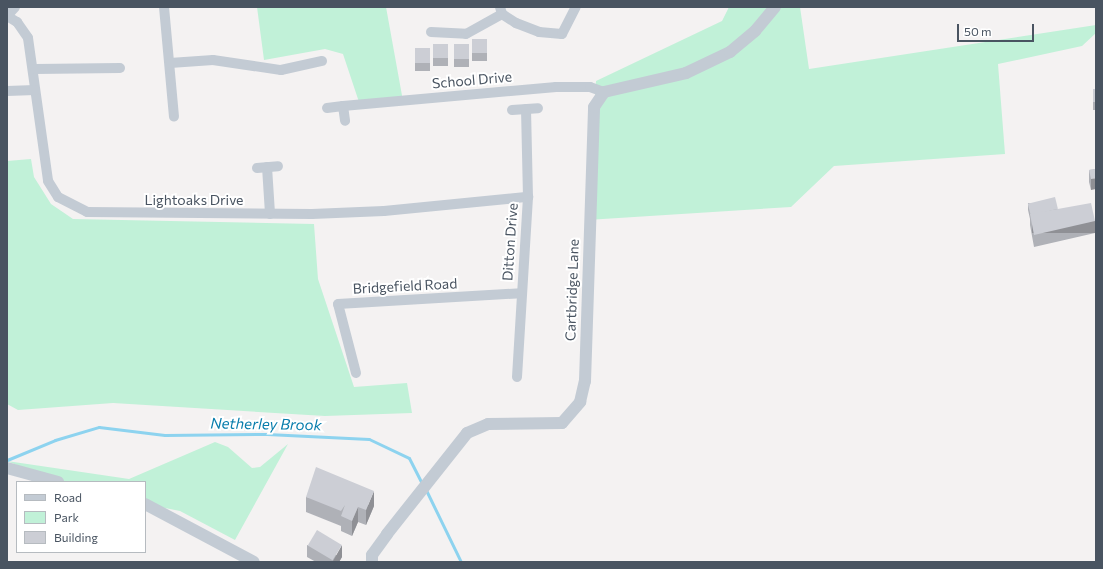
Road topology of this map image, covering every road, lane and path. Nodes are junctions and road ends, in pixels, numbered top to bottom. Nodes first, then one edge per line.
1 (14, 7) edge
2 (164, 7) edge
3 (576, 7) edge
4 (774, 7) edge
5 (501, 11) edge
6 (7, 16) edge
7 (431, 32) dead end
8 (322, 61) dead end
9 (170, 64) junction
10 (120, 68) dead end
11 (35, 69) junction
12 (35, 90) junction
13 (7, 91) edge
14 (604, 92) junction
15 (343, 106) junction
16 (327, 108) dead end
17 (538, 108) dead end
18 (526, 109) junction
19 (512, 110) dead end
20 (174, 117) dead end
21 (345, 121) dead end
22 (278, 166) dead end
23 (528, 198) junction
24 (270, 214) junction
25 (521, 293) junction
26 (356, 373) dead end
27 (517, 377) dead end
28 (7, 468) edge
29 (54, 481) edge
30 (146, 505) edge
31 (254, 562) edge
32 (372, 562) edge

1 - 6 street
2 - 9 street
3 - 5 street
4 - 14 street
5 - 7 street
6 - 11 street, Lightoaks Drive
8 - 9 street
9 - 20 street
10 - 11 street
11 - 12 street, Lightoaks Drive
12 - 13 street
12 - 24 street, Lightoaks Drive
14 - 15 street, School Drive
14 - 32 street, Cartbridge Lane
15 - 16 street, School Drive
15 - 21 street
17 - 18 street
18 - 19 street
18 - 23 street, Ditton Drive
22 - 24 street
23 - 24 street, Lightoaks Drive
23 - 25 street, Ditton Drive
25 - 26 street, Bridgefield Road
25 - 27 street, Ditton Drive
28 - 29 street
30 - 31 street

